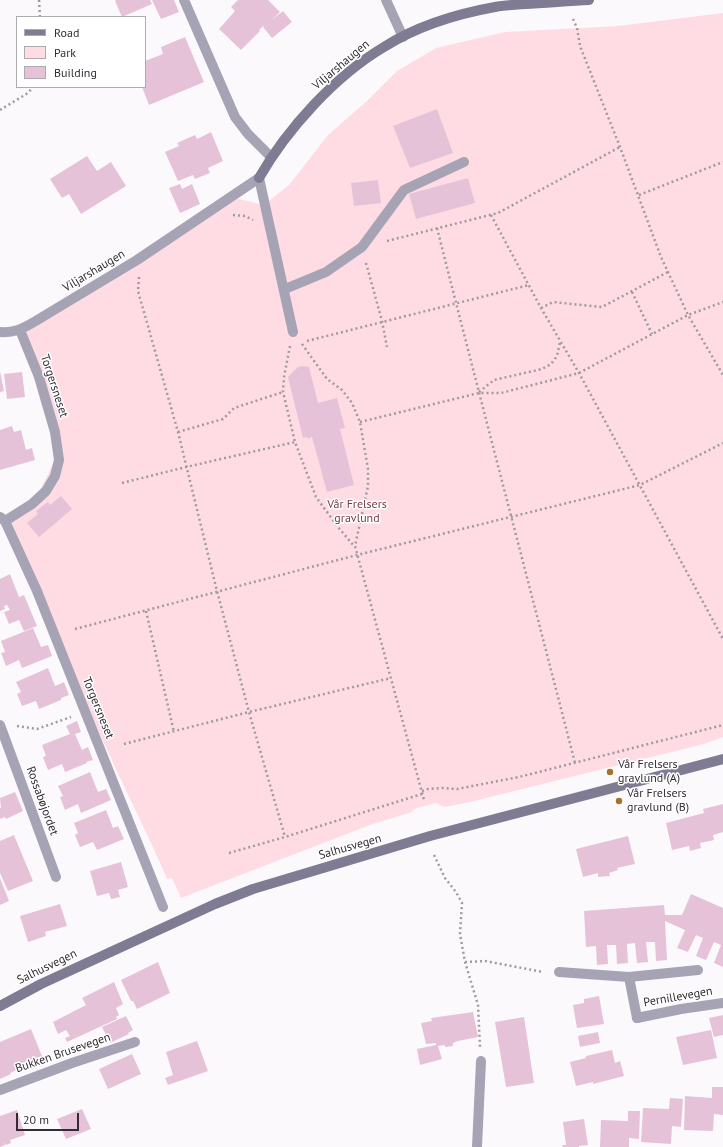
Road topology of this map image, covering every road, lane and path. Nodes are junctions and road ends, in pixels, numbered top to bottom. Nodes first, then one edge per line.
1 (39, 0) edge
2 (184, 0) edge
3 (589, 0) edge
4 (390, 1) edge
5 (40, 16) edge
6 (573, 19) dead end
7 (403, 37) junction
8 (32, 88) edge
9 (0, 110) edge
10 (620, 147) junction
11 (271, 157) junction
12 (464, 162) dead end
13 (723, 162) edge
14 (259, 178) junction
15 (638, 195) junction
16 (491, 215) junction
17 (227, 219) dead end
18 (269, 219) junction
19 (437, 228) junction
20 (362, 247) junction
21 (668, 272) junction
22 (142, 274) dead end
23 (529, 285) junction
24 (285, 288) junction
25 (632, 292) junction
26 (723, 302) edge
27 (456, 304) junction
28 (541, 308) junction
29 (688, 315) junction
30 (382, 321) junction
31 (20, 330) junction
32 (0, 332) edge
33 (293, 332) joint
34 (652, 334) junction
35 (561, 342) junction
36 (387, 347) dead end
37 (579, 373) junction
38 (723, 375) edge
39 (284, 392) junction
40 (479, 393) junction
41 (360, 422) junction
42 (178, 432) junction
43 (295, 442) junction
44 (723, 443) edge
45 (186, 467) junction
46 (122, 483) dead end
47 (640, 485) junction
48 (512, 516) junction
49 (3, 519) edge
50 (354, 546) junction
51 (357, 555) junction
52 (217, 591) junction
53 (146, 611) junction
54 (75, 629) dead end
55 (723, 639) edge
56 (391, 678) junction
57 (85, 712) junction
58 (249, 712) junction
59 (723, 725) edge
60 (1, 730) edge
61 (174, 732) junction
62 (124, 744) dead end
63 (723, 758) edge
64 (574, 763) junction
65 (422, 793) junction
66 (424, 800) dead end
67 (285, 837) junction
68 (229, 853) dead end
69 (434, 855) dead end
70 (56, 877) dead end
71 (163, 907) dead end
72 (465, 962) junction
73 (698, 970) dead end
74 (559, 972) joint
75 (629, 977) junction
76 (723, 1003) edge
77 (0, 1006) edge
78 (135, 1042) dead end
79 (481, 1061) joint
80 (0, 1090) edge
81 (477, 1147) edge

1 - 5 path
2 - 11 street
3 - 7 main road, Viljarshaugen
4 - 7 street
6 - 10 path
7 - 11 main road, Viljarshaugen
8 - 9 path
10 - 15 path
10 - 16 path
11 - 14 main road, Viljarshaugen
12 - 20 street
13 - 15 path
14 - 18 street
14 - 31 street, Viljarshaugen
15 - 21 path
16 - 19 path
16 - 23 path
17 - 18 path
18 - 24 street
19 - 20 path
19 - 27 path
20 - 24 street
20 - 30 path
21 - 25 path
21 - 29 path
22 - 42 path
23 - 27 path
23 - 28 path
24 - 33 street
25 - 28 path
25 - 34 path
26 - 29 path
27 - 30 path
27 - 40 path
28 - 35 path
29 - 34 path
29 - 38 path
30 - 36 path
30 - 41 path
31 - 32 street
31 - 49 street, Torgersneset
33 - 39 path
34 - 37 path
35 - 37 path
35 - 40 path
37 - 40 path
37 - 47 path
39 - 42 path
39 - 43 path
40 - 41 path
40 - 48 path
41 - 50 path
42 - 45 path
43 - 45 path
43 - 50 path
44 - 47 path
45 - 46 path
45 - 52 path
47 - 48 path
47 - 55 path
48 - 51 path
48 - 64 path
49 - 57 street, Torgersneset
50 - 51 path
51 - 52 path
51 - 56 path
52 - 53 path
52 - 58 path
53 - 54 path
53 - 61 path
56 - 58 path
56 - 65 path
57 - 60 path
57 - 71 street, Torgersneset
58 - 61 path
58 - 67 path
59 - 64 path
60 - 70 street, Rossabøjordet
61 - 62 path
63 - 77 main road, Salhusvegen
64 - 65 path
65 - 66 path
65 - 67 path
67 - 68 path
69 - 72 path
72 - 74 path
72 - 79 path
73 - 75 street
74 - 75 street
75 - 76 street, Pernillevegen
78 - 80 street, Bukken Brusevegen
79 - 81 street

